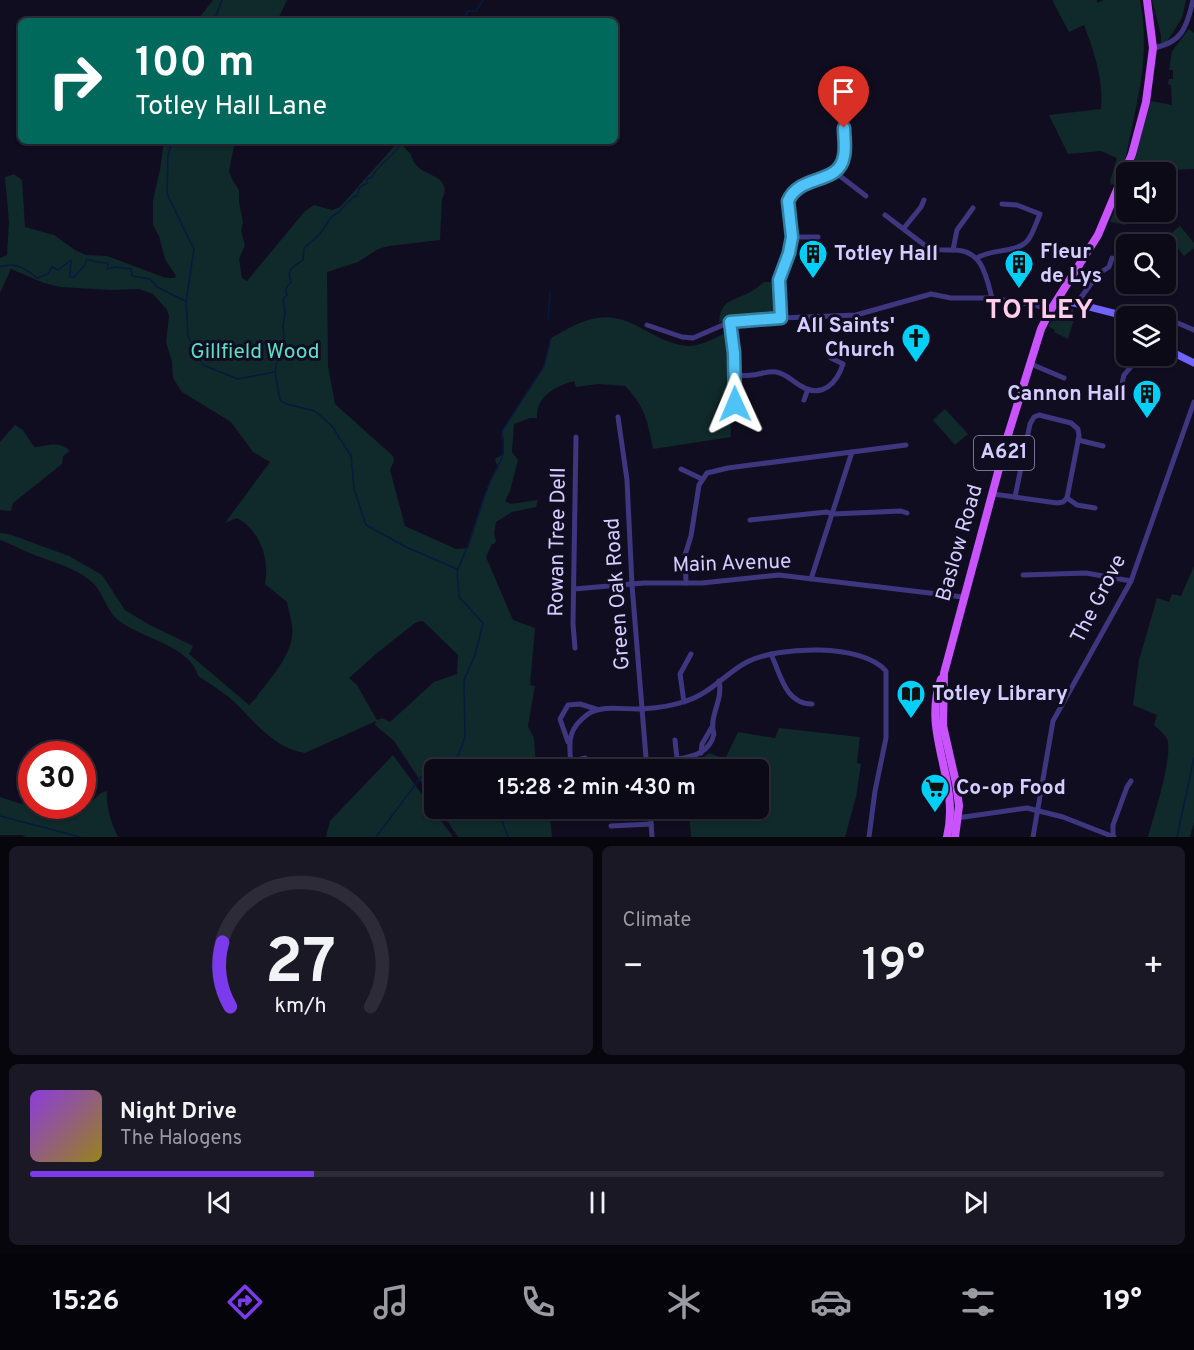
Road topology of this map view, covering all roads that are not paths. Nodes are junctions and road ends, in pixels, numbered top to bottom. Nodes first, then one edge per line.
1 (1147, 0) edge
2 (1192, 0) edge
3 (1153, 48) junction
4 (844, 128) dead end
5 (836, 173) junction
6 (866, 196) dead end
7 (924, 200) dead end
8 (1002, 204) dead end
9 (973, 208) dead end
10 (885, 215) dead end
11 (904, 228) junction
12 (792, 237) junction
13 (818, 237) dead end
14 (954, 250) junction
15 (977, 258) junction
16 (1112, 258) dead end
17 (992, 298) junction
18 (1058, 299) junction
19 (1077, 303) junction
20 (1050, 311) junction
21 (1116, 314) edge
22 (781, 318) junction
23 (730, 322) junction
24 (1176, 322) edge
25 (647, 326) dead end
26 (1194, 330) edge
27 (1176, 354) edge
28 (831, 358) dead end
29 (1194, 363) edge
30 (1031, 364) junction
31 (1132, 366) edge
32 (734, 375) junction
33 (1064, 378) dead end
34 (808, 389) junction
35 (1120, 392) dead end
36 (804, 400) dead end
37 (1194, 402) edge
38 (735, 413) dead end
39 (618, 417) dead end
40 (576, 437) dead end
41 (1078, 440) junction
42 (906, 445) dead end
43 (1103, 446) dead end
44 (852, 452) junction
45 (681, 470) dead end
46 (702, 479) junction
47 (993, 494) junction
48 (1015, 497) junction
49 (1067, 498) junction
50 (1095, 508) dead end
51 (908, 513) dead end
52 (832, 514) junction
53 (750, 519) dead end
54 (1023, 575) dead end
55 (811, 579) junction
56 (1131, 581) junction
57 (686, 583) junction
58 (632, 585) junction
59 (574, 589) junction
60 (963, 597) junction
61 (575, 648) dead end
62 (691, 654) dead end
63 (771, 654) junction
64 (718, 681) junction
65 (684, 702) junction
66 (812, 705) dead end
67 (596, 709) junction
68 (643, 709) junction
69 (675, 740) dead end
70 (568, 742) junction
71 (585, 758) dead end
72 (646, 759) edge
73 (1131, 781) dead end
74 (1038, 810) junction
75 (954, 818) junction
76 (651, 819) edge
77 (651, 824) junction
78 (611, 826) dead end
79 (1113, 836) edge
80 (652, 837) edge
81 (869, 837) edge
82 (947, 837) edge
83 (955, 837) edge
84 (1034, 837) edge

1 - 3 main road, Baslow Road / A621
2 - 3 street
3 - 18 main road, Baslow Road / A621
4 - 5 street
5 - 6 street
5 - 12 street
7 - 11 street
8 - 15 street
9 - 14 street
10 - 11 street
11 - 14 street
12 - 13 street
12 - 22 street
14 - 15 street
15 - 17 street
16 - 19 street
17 - 20 street
17 - 22 street
18 - 19 street
18 - 20 main road, Baslow Road / A621
19 - 21 street
20 - 30 main road, Baslow Road / A621
22 - 23 street
23 - 25 street
23 - 32 street
24 - 26 street
27 - 29 street
28 - 34 street
30 - 33 street
30 - 47 main road, Baslow Road / A621
31 - 35 street
32 - 34 street
32 - 38 street
34 - 36 street
37 - 56 street, The Grove
39 - 58 street, Green Oak Road
40 - 59 street, Rowan Tree Dell
41 - 43 street
41 - 48 street
41 - 49 street
42 - 44 street
44 - 46 street
44 - 52 street
45 - 46 street
46 - 57 street
47 - 48 street
47 - 60 main road, Baslow Road / A621
48 - 49 street
49 - 50 street
51 - 52 street
52 - 53 street
52 - 55 street
54 - 56 street
55 - 57 street, Main Avenue
55 - 60 street, Main Avenue
56 - 74 street, The Grove
57 - 58 street, Main Avenue
58 - 59 street, Main Avenue
58 - 68 street, Green Oak Road
59 - 61 street, Rowan Tree Dell
60 - 75 main road, Baslow Road / A621
62 - 65 street
63 - 64 street
63 - 66 street
63 - 81 street
64 - 65 street
64 - 69 street
65 - 68 street
67 - 68 street
67 - 70 street
67 - 70 street
68 - 72 street, Green Oak Road
70 - 71 street
73 - 79 street
74 - 75 street
74 - 79 street
74 - 84 street, The Grove
75 - 82 main road, A621
75 - 83 main road, Baslow Road / A621
76 - 77 street
77 - 78 street
77 - 80 street

